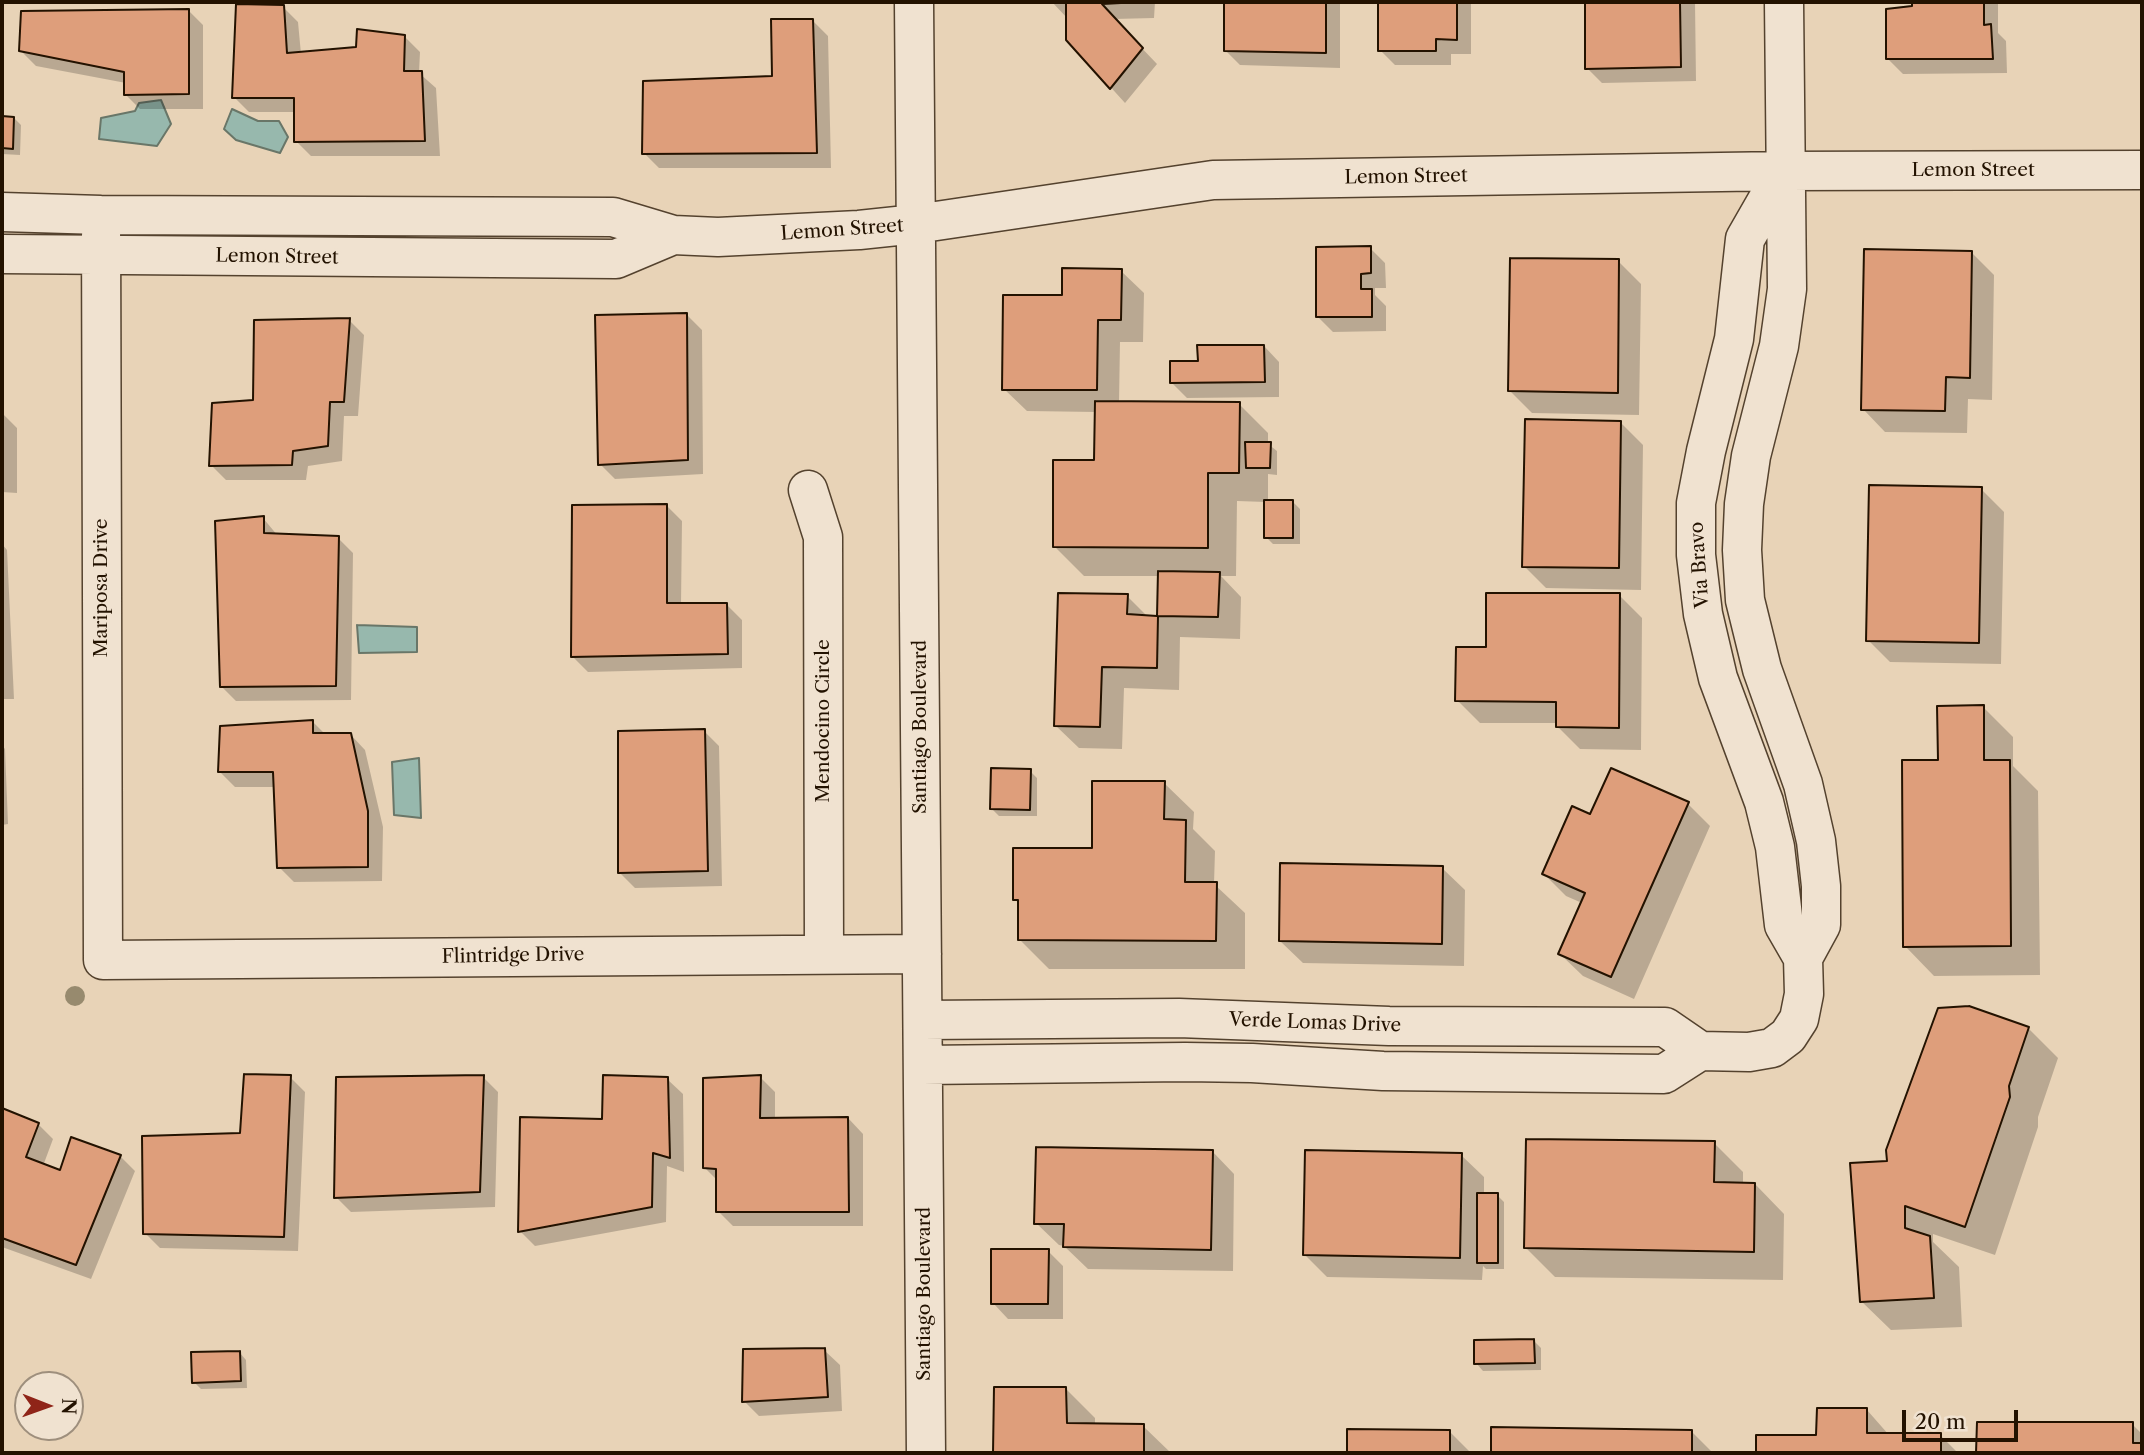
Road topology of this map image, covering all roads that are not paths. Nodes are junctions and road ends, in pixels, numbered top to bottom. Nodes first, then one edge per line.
1 (914, 2) edge
2 (1784, 2) edge
3 (2142, 170) edge
4 (1784, 171) junction
5 (2, 212) edge
6 (101, 215) junction
7 (916, 224) junction
8 (673, 236) junction
9 (2, 254) edge
10 (101, 256) junction
11 (1704, 463) junction
12 (1749, 475) junction
13 (808, 490) dead end
14 (1777, 712) junction
15 (1733, 716) junction
16 (824, 954) junction
17 (922, 954) junction
18 (1802, 958) junction
19 (103, 960) joint
20 (923, 1020) junction
21 (1700, 1051) junction
22 (923, 1065) junction
23 (926, 1453) edge

1 - 7 street, Santiago Boulevard
2 - 4 street, Via Bravo
3 - 4 street, Lemon Street
4 - 7 street, Lemon Street
4 - 11 street, Via Bravo
4 - 12 street, Via Bravo
5 - 6 street, Lemon Street
6 - 8 street, Lemon Street
6 - 10 street, Mariposa Drive
7 - 8 street, Lemon Street
7 - 17 street, Santiago Boulevard
8 - 10 street, Lemon Street
9 - 10 street, Lemon Street
10 - 19 street, Mariposa Drive
11 - 12 street
11 - 15 street, Via Bravo
12 - 14 street, Via Bravo
13 - 16 street, Mendocino Circle
14 - 15 street
14 - 18 street, Via Bravo
15 - 18 street, Via Bravo
16 - 17 street, Flintridge Drive
16 - 19 street, Flintridge Drive
17 - 20 street, Santiago Boulevard
18 - 21 street, Via Bravo
20 - 21 street, Verde Lomas Drive
20 - 22 street, Santiago Boulevard
21 - 22 street
22 - 23 street, Santiago Boulevard

